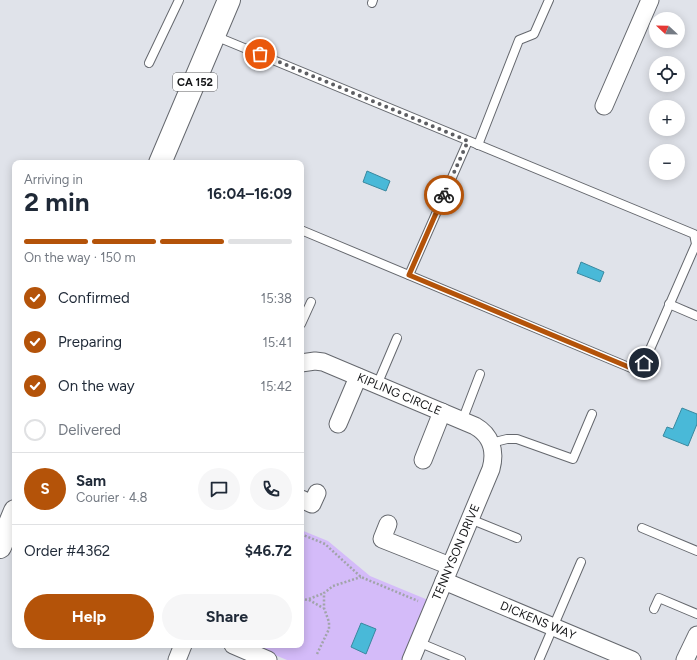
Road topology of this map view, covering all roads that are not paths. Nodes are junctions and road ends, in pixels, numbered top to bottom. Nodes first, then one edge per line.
1 (179, 0) edge
2 (229, 0) edge
3 (549, 0) edge
4 (650, 0) edge
5 (214, 35) junction
6 (149, 63) dead end
7 (604, 106) dead end
8 (468, 141) junction
9 (478, 145) junction
10 (161, 160) edge
11 (304, 231) edge
12 (409, 275) junction
13 (311, 302) dead end
14 (670, 304) junction
15 (697, 316) edge
16 (304, 317) edge
17 (397, 338) dead end
18 (304, 363) edge
19 (480, 374) dead end
20 (358, 377) junction
21 (377, 385) junction
22 (442, 412) junction
23 (592, 414) dead end
24 (462, 421) junction
25 (339, 425) dead end
26 (491, 443) junction
27 (422, 460) dead end
28 (12, 518) edge
29 (470, 519) junction
30 (388, 524) dead end
31 (642, 528) dead end
32 (517, 538) dead end
33 (0, 547) edge
34 (697, 551) edge
35 (581, 562) dead end
36 (447, 573) junction
37 (654, 608) dead end
38 (697, 614) edge
39 (554, 627) junction
40 (697, 635) edge
41 (418, 642) junction
42 (182, 648) edge
43 (239, 648) edge
44 (177, 660) edge
45 (268, 660) edge
46 (411, 660) edge
47 (461, 660) edge
48 (539, 660) edge
49 (632, 660) edge
50 (685, 660) edge

1 - 6 lane
2 - 5 main road, CA 152
3 - 9 lane
4 - 7 street
5 - 8 lane
5 - 10 main road, CA 152
8 - 9 lane
8 - 12 lane
9 - 14 lane
11 - 12 lane
12 - 14 lane
13 - 16 lane
14 - 15 lane
17 - 21 lane
18 - 20 street, KIPLING CIRCLE
19 - 24 lane
20 - 21 street, KIPLING CIRCLE
20 - 25 street
21 - 22 street, KIPLING CIRCLE
22 - 24 street, KIPLING CIRCLE
22 - 27 street
23 - 26 lane
24 - 26 street, KIPLING CIRCLE
26 - 29 street, TENNYSON DRIVE
28 - 33 main road
29 - 32 lane
29 - 36 street, TENNYSON DRIVE
30 - 36 street, DICKENS WAY
31 - 34 lane
35 - 39 lane
36 - 39 street, DICKENS WAY
36 - 41 street, TENNYSON DRIVE
37 - 38 lane
39 - 48 lane
39 - 49 street, DICKENS WAY
40 - 50 street
41 - 46 street, TENNYSON DRIVE
41 - 47 lane
42 - 44 street
43 - 45 street

